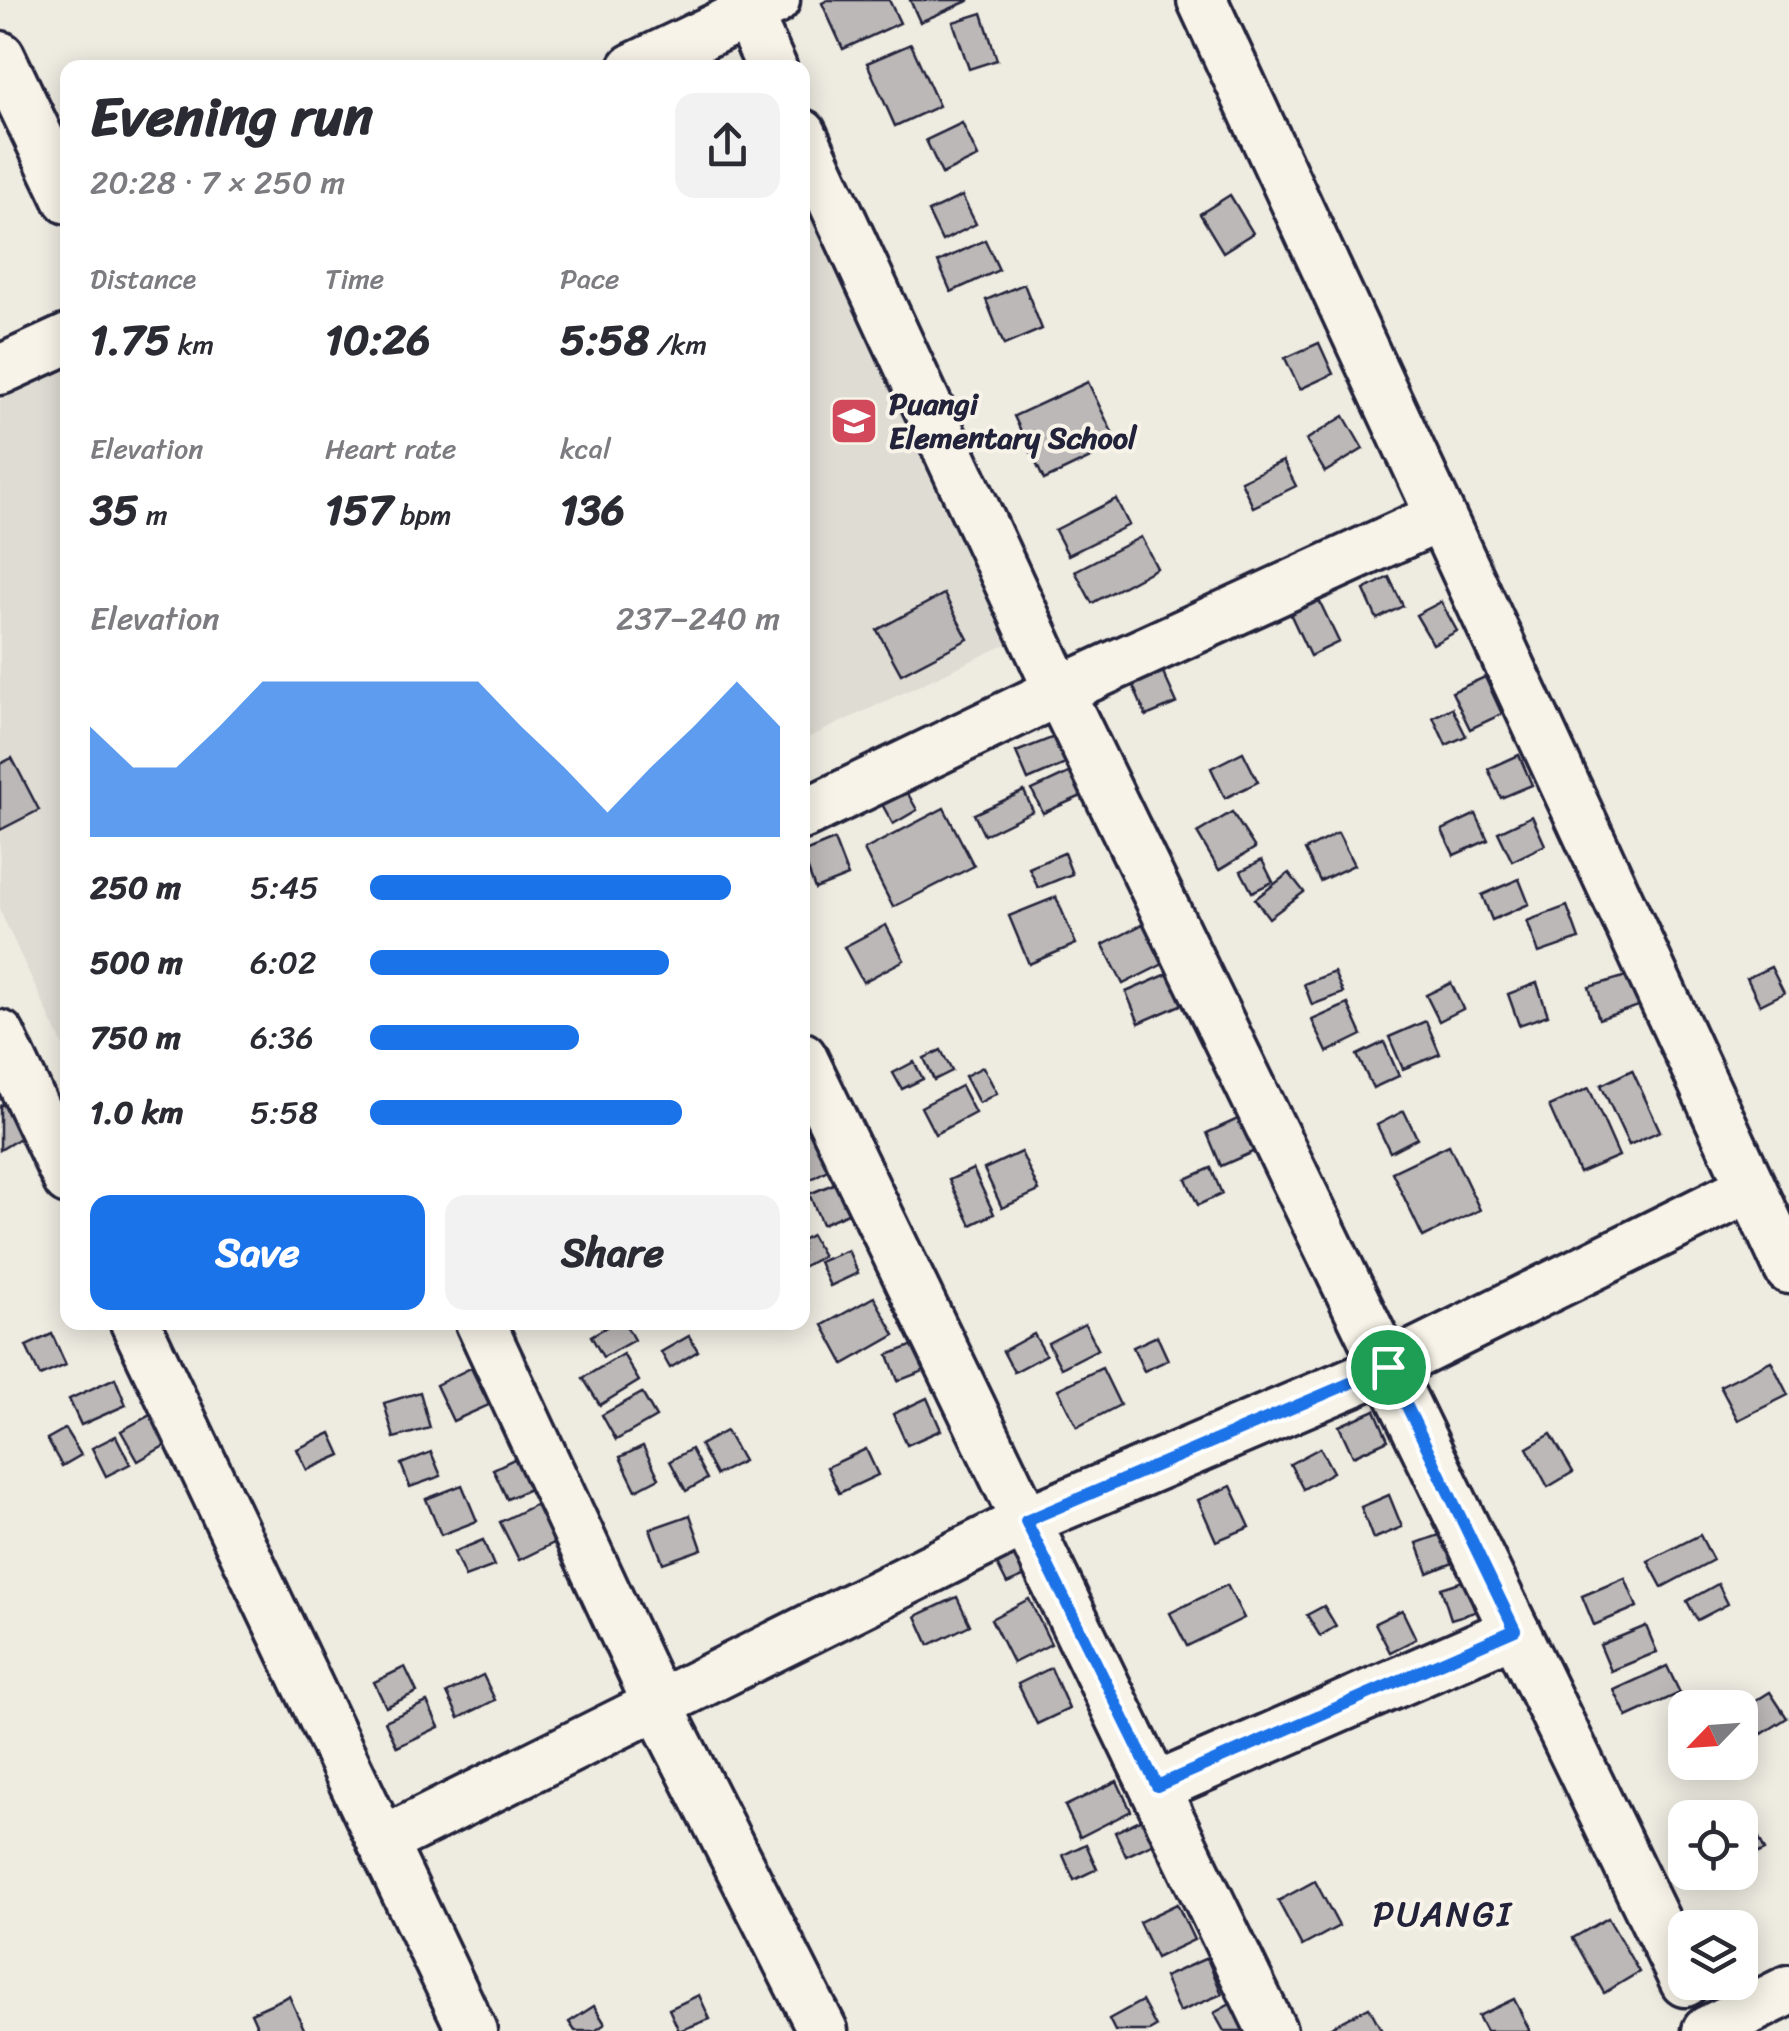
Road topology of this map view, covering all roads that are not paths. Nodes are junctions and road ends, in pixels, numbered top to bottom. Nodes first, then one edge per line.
1 (1202, 0) edge
2 (761, 6) edge
3 (0, 56) edge
4 (650, 60) edge
5 (771, 60) edge
6 (810, 151) edge
7 (60, 182) edge
8 (60, 343) edge
9 (0, 370) edge
10 (1440, 517) junction
11 (1060, 691) junction
12 (810, 811) edge
13 (0, 1035) edge
14 (810, 1073) edge
15 (60, 1160) edge
16 (1750, 1188) junction
17 (1789, 1268) edge
18 (139, 1330) edge
19 (484, 1330) edge
20 (1388, 1367) junction
21 (1026, 1521) junction
22 (1515, 1630) junction
23 (658, 1705) junction
24 (1157, 1786) junction
25 (382, 1842) junction
26 (1668, 1947) edge
27 (1789, 1990) edge
28 (1693, 2000) edge
29 (472, 2031) edge
30 (823, 2031) edge
31 (1272, 2031) edge
32 (1708, 2031) edge

1 - 10 street
2 - 4 street
2 - 5 street
3 - 7 street
6 - 11 street
8 - 9 street
10 - 11 street
10 - 16 street
11 - 12 street
11 - 20 street
13 - 15 street
14 - 21 street
16 - 17 street
16 - 20 street
18 - 25 street
19 - 23 street
20 - 21 street
20 - 22 street
21 - 23 street
21 - 24 street
22 - 24 street
22 - 26 street
23 - 25 street
23 - 30 street
24 - 31 street
25 - 29 street
27 - 32 street
28 - 32 street

